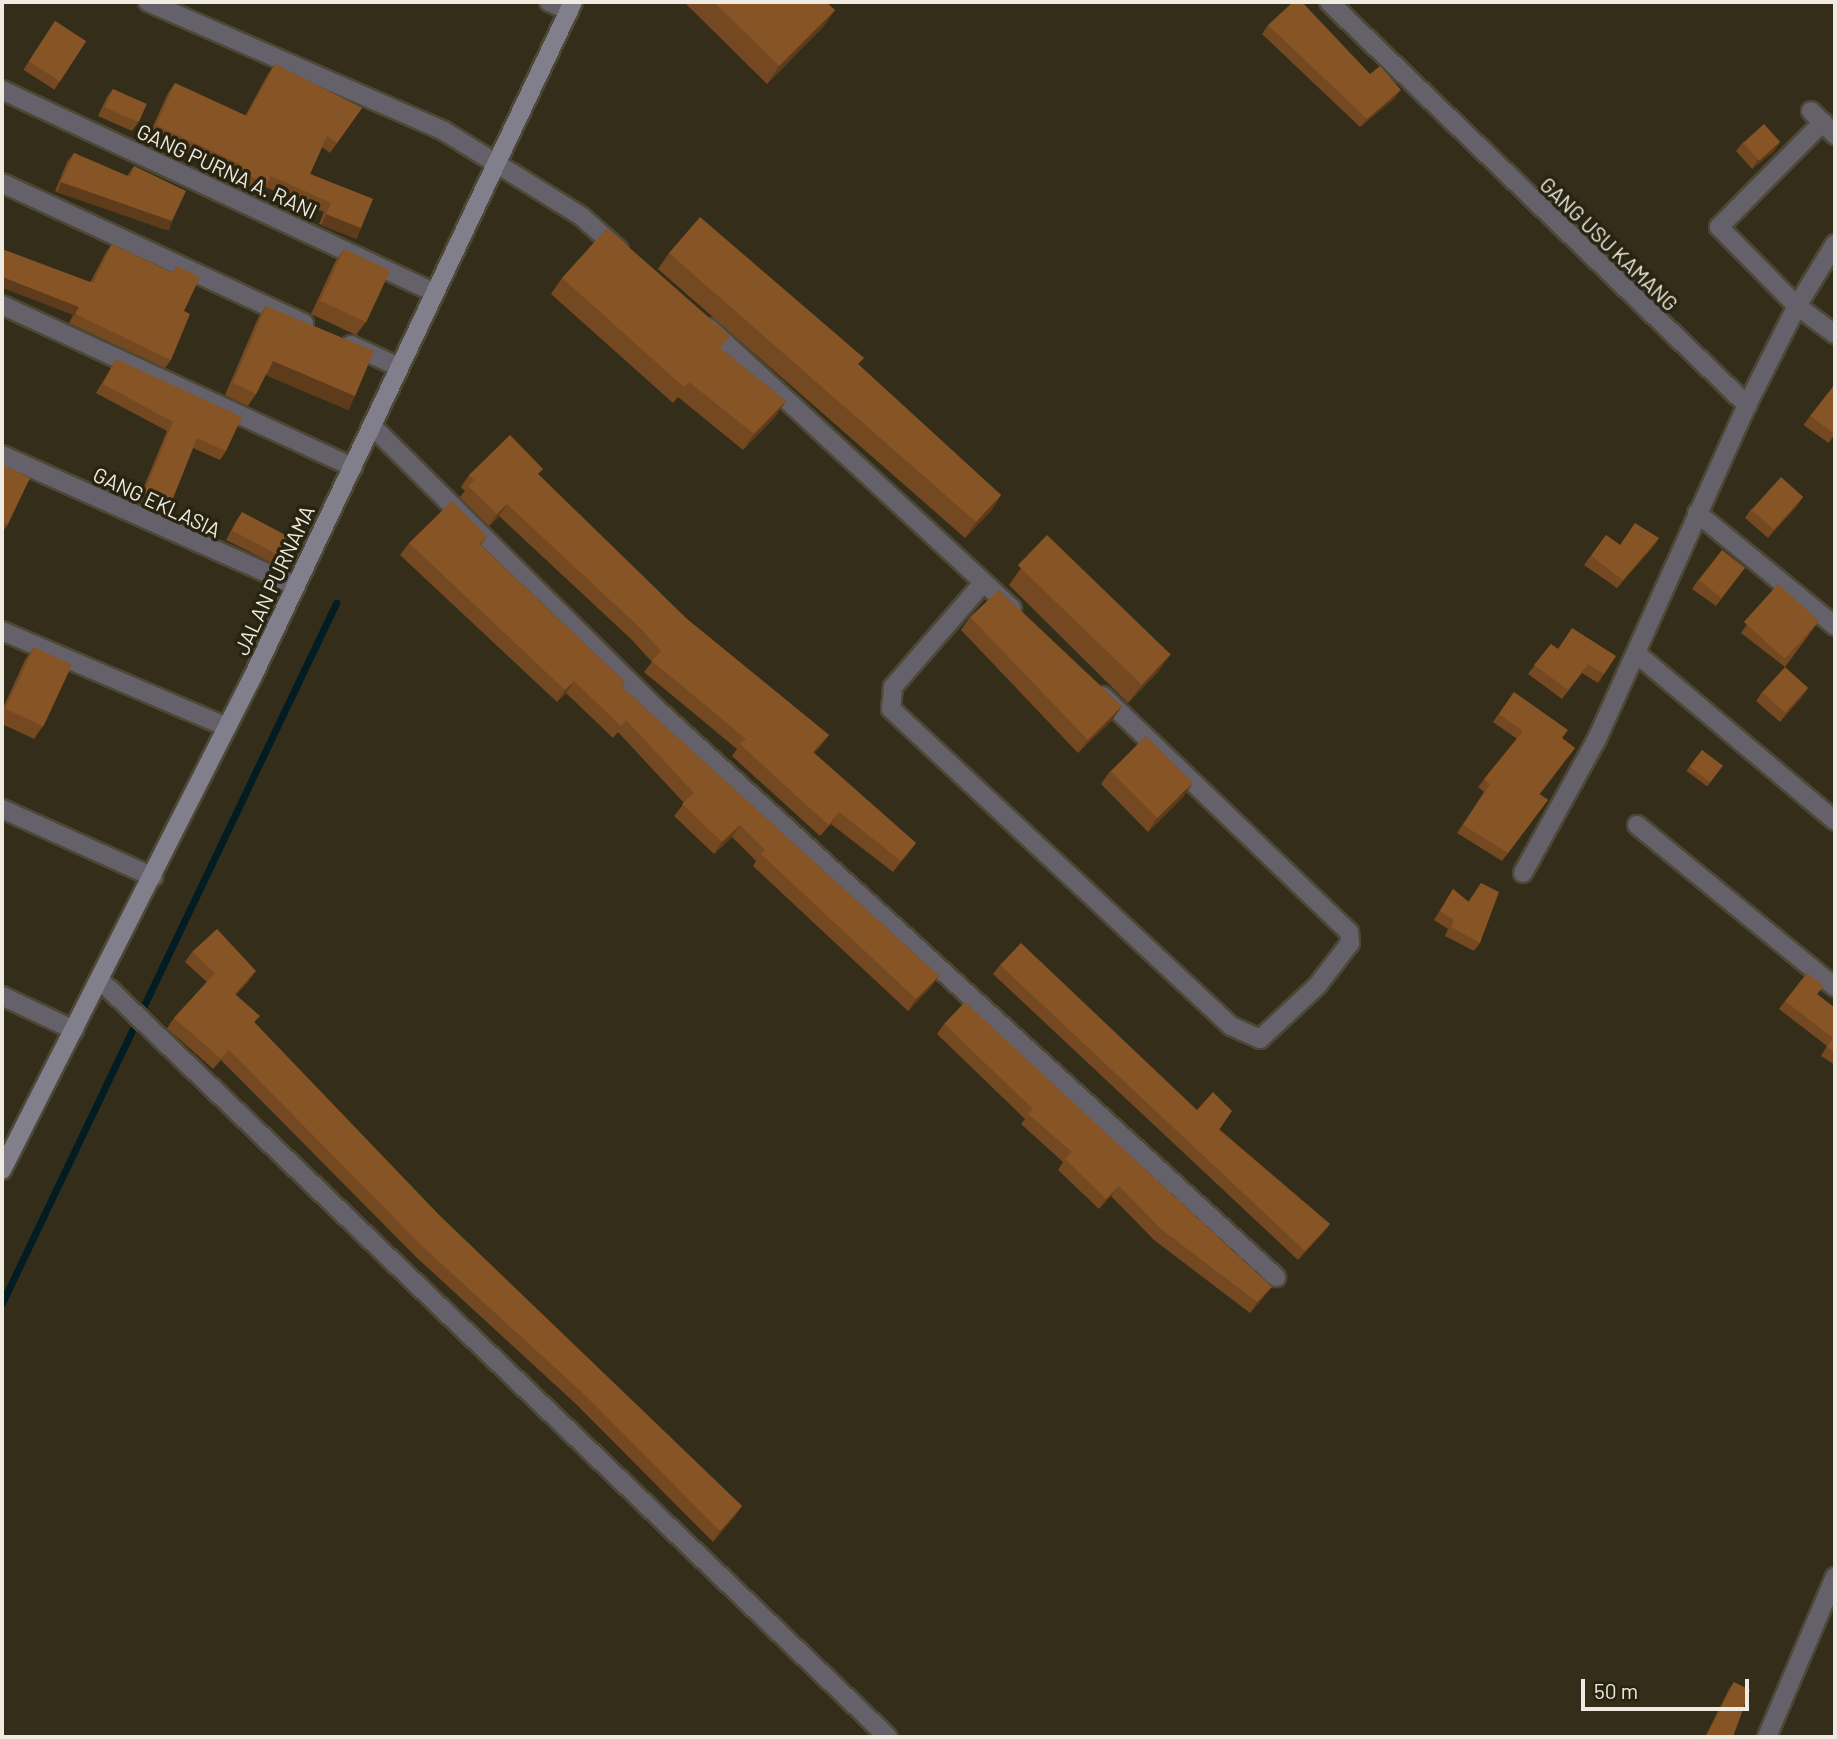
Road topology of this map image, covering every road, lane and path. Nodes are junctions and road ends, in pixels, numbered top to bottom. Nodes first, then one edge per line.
1 (148, 2) edge
2 (549, 2) edge
3 (1329, 2) edge
4 (571, 6) edge
5 (2, 90) edge
6 (1823, 123) edge
7 (496, 161) junction
8 (2, 183) edge
9 (1835, 244) edge
10 (631, 260) edge
11 (433, 292) junction
12 (2, 305) edge
13 (1797, 306) junction
14 (691, 313) edge
15 (1835, 334) edge
16 (399, 367) junction
17 (1747, 405) junction
18 (372, 426) junction
19 (2, 454) edge
20 (353, 467) junction
21 (1697, 513) junction
22 (984, 583) junction
23 (296, 586) junction
24 (1024, 621) edge
25 (1835, 626) edge
26 (2, 631) edge
27 (1637, 654) junction
28 (1084, 677) edge
29 (228, 727) junction
30 (2, 808) edge
31 (1835, 821) edge
32 (1637, 825) dead end
33 (1523, 873) dead end
34 (153, 877) junction
35 (102, 982) junction
36 (1835, 987) edge
37 (2, 996) edge
38 (74, 1030) junction
39 (2, 1170) edge
40 (1276, 1277) dead end
41 (1835, 1577) edge
42 (888, 1737) edge
43 (1767, 1737) edge

1 - 7 street
2 - 4 street
3 - 17 street, GANG USU KAMANG
4 - 7 street, JALAN PURNAMA
5 - 11 street, GANG PURNA A. RANI
6 - 13 street
7 - 10 street
7 - 11 street, JALAN PURNAMA
8 - 16 street
9 - 13 street
11 - 16 street, JALAN PURNAMA
12 - 20 street
13 - 15 street
13 - 17 street
14 - 22 street
16 - 18 street, JALAN PURNAMA
17 - 21 street
18 - 20 street, JALAN PURNAMA
18 - 40 street
19 - 23 street, GANG EKLASIA
20 - 23 street, JALAN PURNAMA
21 - 25 street
21 - 27 street
22 - 24 street
22 - 28 street
23 - 29 street, JALAN PURNAMA
26 - 29 street
27 - 31 street
27 - 33 street
29 - 34 street, JALAN PURNAMA
30 - 34 street
32 - 36 street
34 - 35 street, JALAN PURNAMA
35 - 38 street, JALAN PURNAMA
35 - 42 street
37 - 38 street
38 - 39 street, JALAN PURNAMA
41 - 43 street

